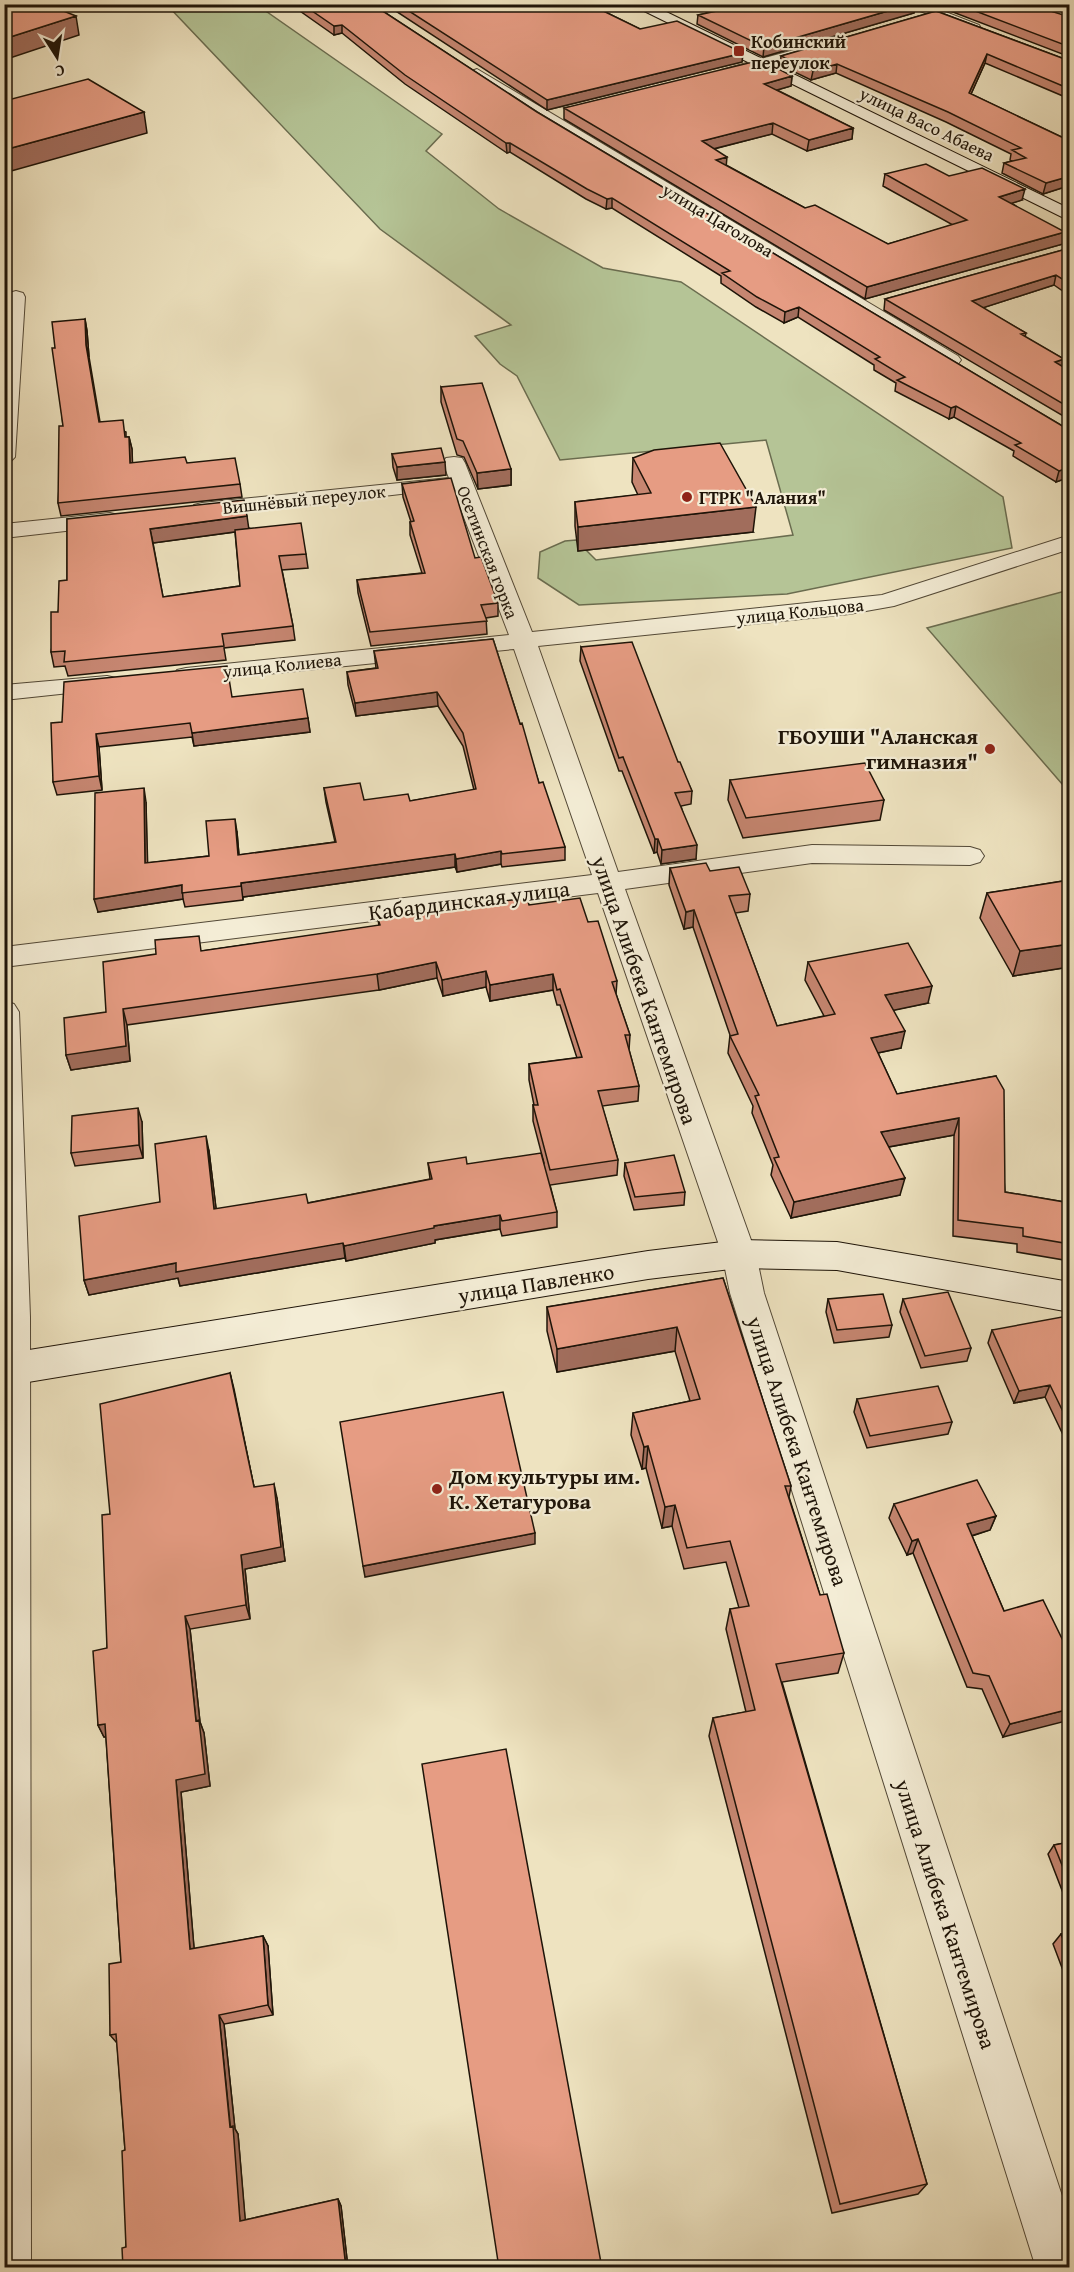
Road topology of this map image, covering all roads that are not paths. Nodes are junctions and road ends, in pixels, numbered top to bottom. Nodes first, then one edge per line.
1 (637, 4) edge
2 (912, 12) edge
3 (992, 35) edge
4 (838, 42) edge
5 (761, 64) junction
6 (467, 67) edge
7 (715, 75) edge
8 (567, 112) edge
9 (544, 117) junction
10 (1070, 216) edge
11 (16, 297) dead end
12 (887, 300) edge
13 (864, 307) junction
14 (962, 366) edge
15 (4, 457) edge
16 (457, 472) joint
17 (177, 512) edge
18 (130, 517) edge
19 (4, 531) edge
20 (1070, 542) edge
21 (523, 639) junction
22 (167, 677) edge
23 (131, 681) edge
24 (4, 693) edge
25 (970, 855) dead end
26 (607, 883) junction
27 (4, 957) edge
28 (4, 1012) edge
29 (739, 1254) junction
30 (1070, 1297) edge
31 (8, 1370) edge
32 (7, 2268) edge
33 (1061, 2268) edge

1 - 5 main road, улица Васо Абаева
2 - 3 street
4 - 5 street
5 - 7 street
5 - 10 main road, улица Васо Абаева
6 - 9 street, улица Цаголова
8 - 9 street
9 - 13 street, улица Цаголова
11 - 15 street
12 - 13 street
13 - 14 street, улица Цаголова
16 - 17 street, Вишнёвый переулок
16 - 21 street, Осетинская горка
18 - 19 street
20 - 21 street, улица Кольцова
21 - 22 street, улица Колиева
21 - 26 street, улица Алибека Кантемирова
23 - 24 street
25 - 26 street, Кабардинская улица
26 - 27 street, Кабардинская улица
26 - 29 street, улица Алибека Кантемирова
28 - 31 street
29 - 30 main road, улица Павленко
29 - 31 main road, улица Павленко
29 - 33 street, улица Алибека Кантемирова
31 - 32 street

